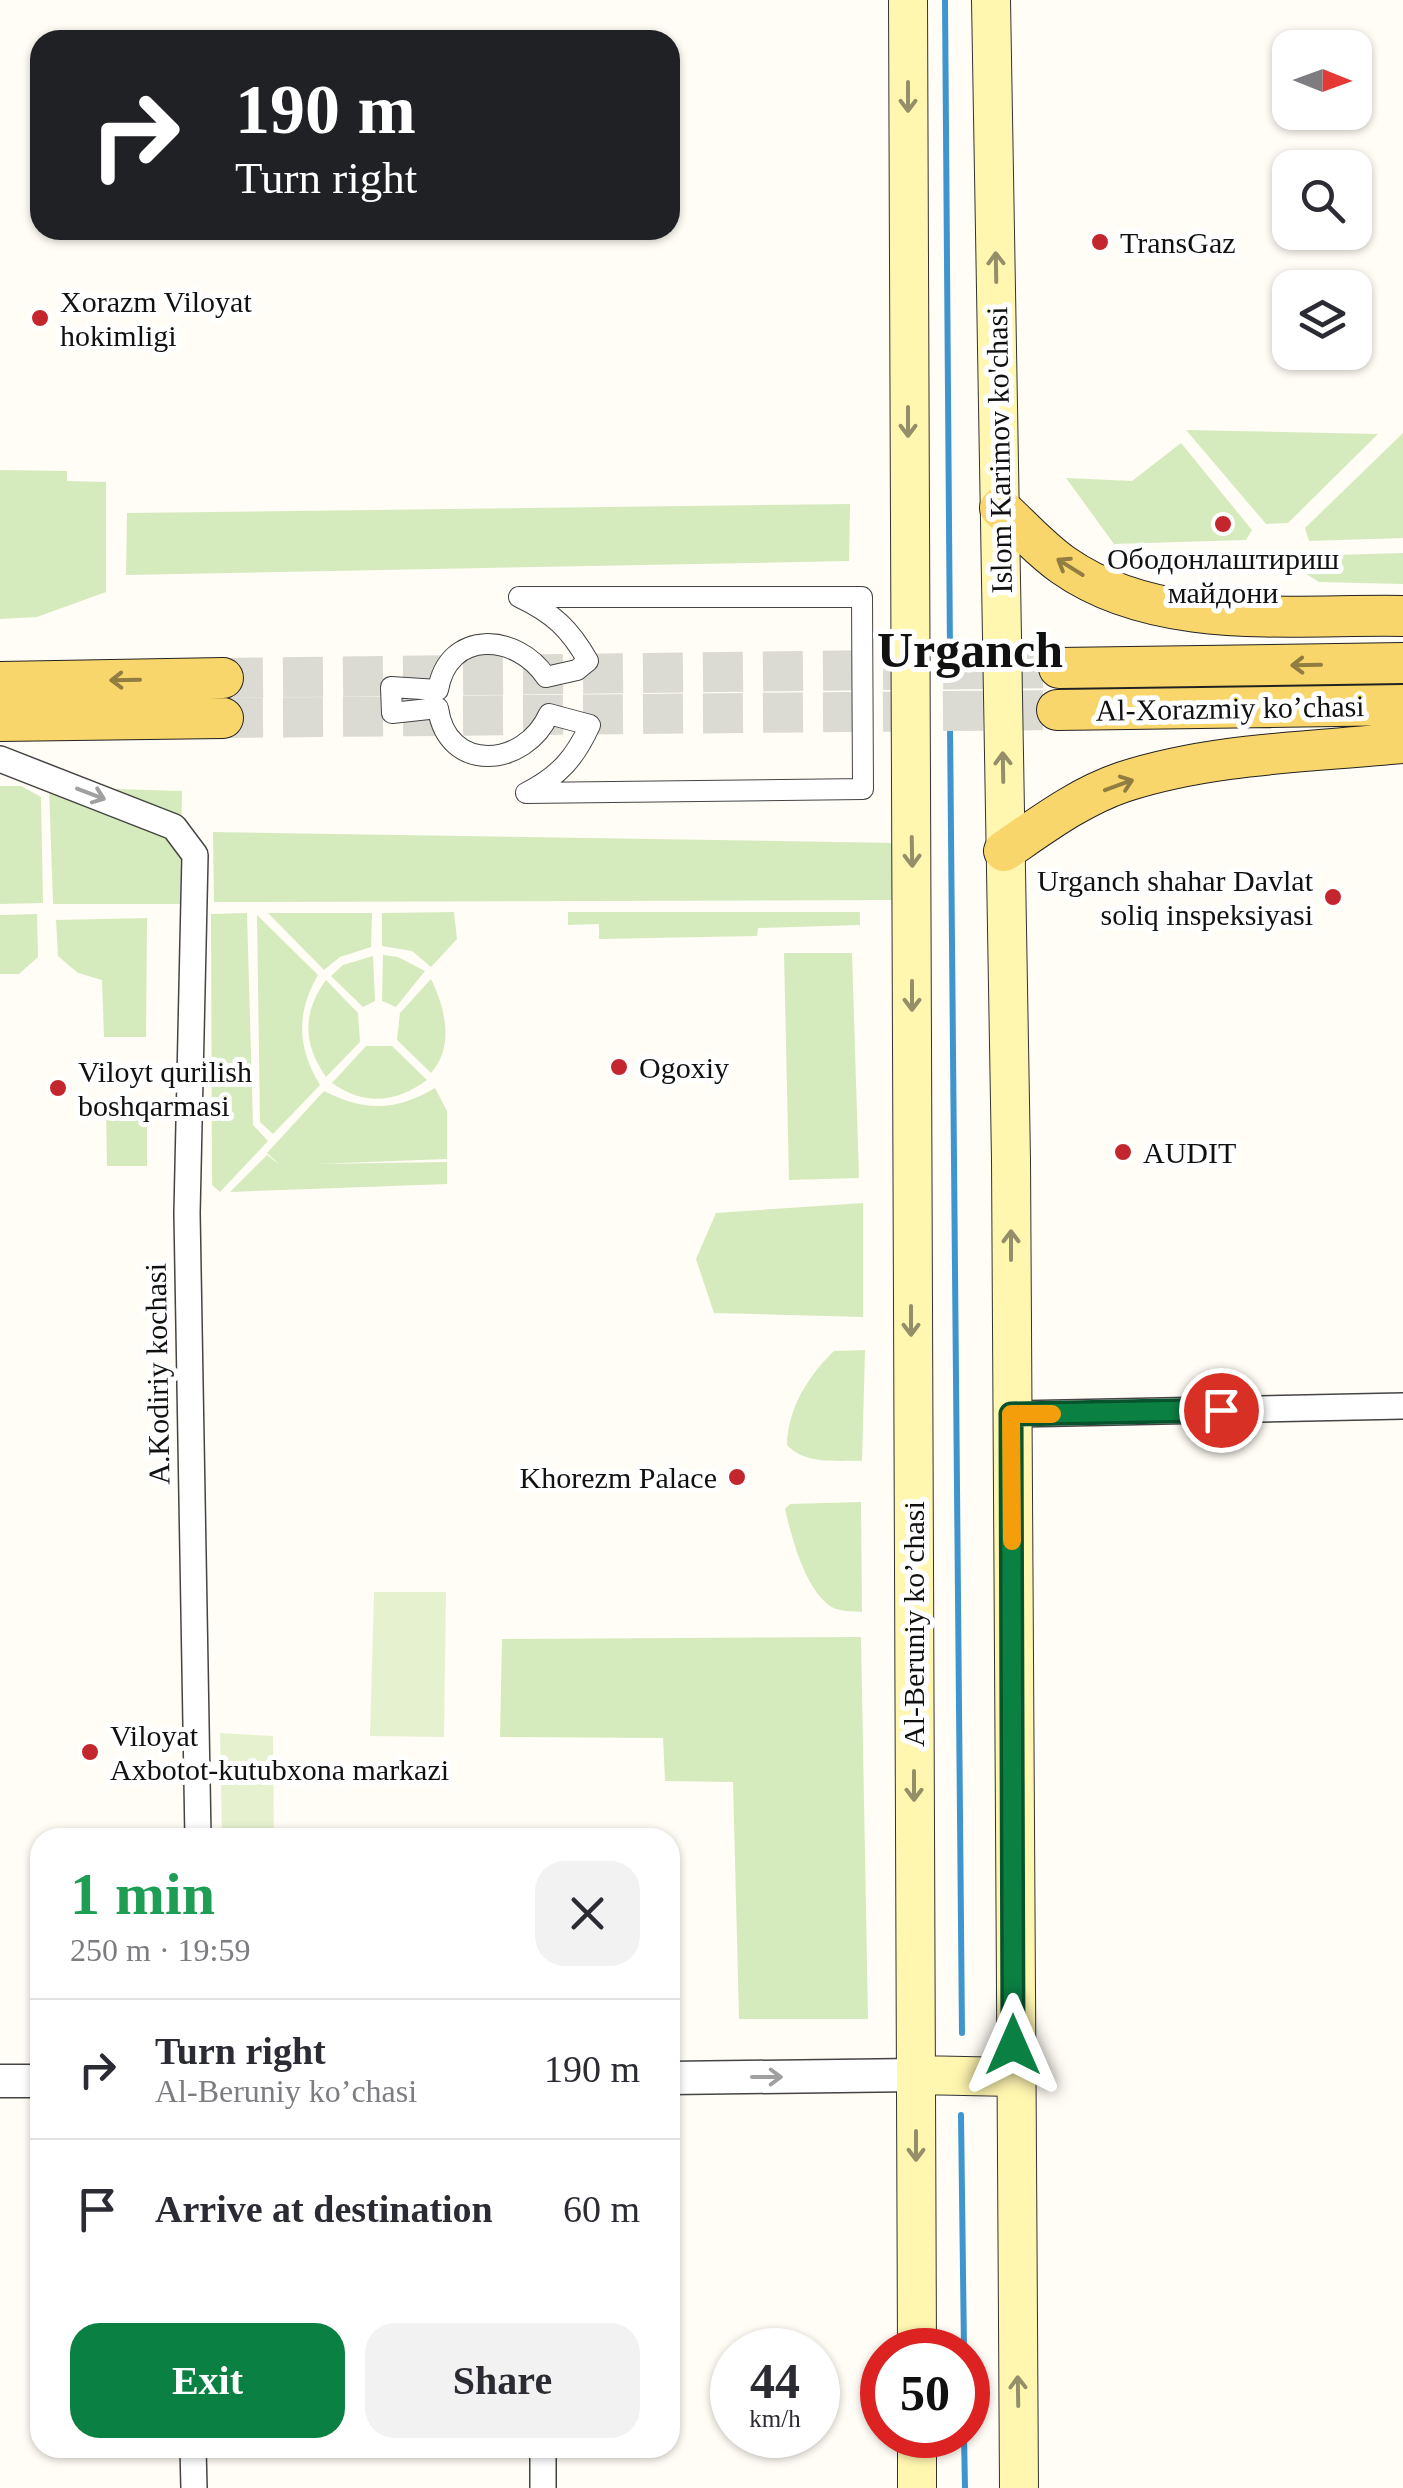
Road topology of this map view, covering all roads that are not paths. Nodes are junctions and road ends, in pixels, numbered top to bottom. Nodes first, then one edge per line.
1 (908, 0) edge
2 (991, 0) edge
3 (1000, 508) junction
4 (862, 598) joint
5 (1403, 616) edge
6 (1403, 663) edge
7 (1060, 668) tunnel mouth
8 (223, 678) tunnel mouth
9 (0, 682) edge
10 (1403, 706) edge
11 (1057, 710) tunnel mouth
12 (223, 718) tunnel mouth
13 (0, 720) edge
14 (1403, 743) edge
15 (0, 759) edge
16 (1004, 851) junction
17 (1403, 1406) edge
18 (1011, 1414) junction
19 (198, 1828) edge
20 (916, 2076) junction
21 (1013, 2077) junction
22 (680, 2078) edge
23 (0, 2081) edge
24 (30, 2081) edge
25 (917, 2328) edge
26 (193, 2458) edge
27 (543, 2458) edge
28 (917, 2458) edge
29 (194, 2488) edge
30 (543, 2488) edge
31 (918, 2488) edge
32 (1019, 2488) edge

1 -> 20 main road, Al-Beruniy ko’chasi
3 -> 2 main road, Islom Karimov ko'chasi
5 -> 3 main road
16 -> 3 main road, Islom Karimov ko'chasi
4 - 4 street
6 -> 7 main road, Al-Xorazmiy ko’chasi
8 -> 9 main road
10 - 11 main road, Al-Xorazmiy ko’chasi
12 - 13 main road
16 -> 14 main road
15 -> 19 street, A.Kodiriy kochasi
18 -> 16 main road, Islom Karimov ko'chasi
17 - 18 street
18 - 21 main road
20 - 21 main road
22 -> 20 street
20 -> 25 main road, Al-Beruniy ko’chasi
32 -> 21 main road
23 - 24 street
26 - 29 street
27 - 30 street
28 - 31 main road

